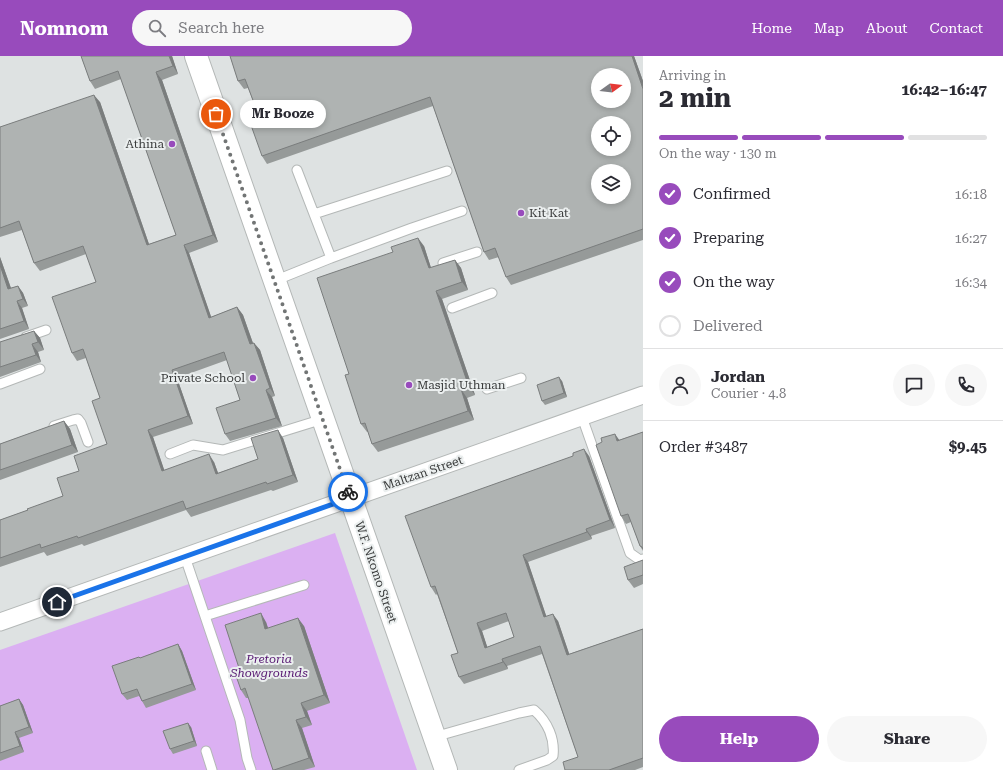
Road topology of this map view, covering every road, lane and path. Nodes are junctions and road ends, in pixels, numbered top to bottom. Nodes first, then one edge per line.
1 (196, 56) edge
2 (297, 170) dead end
3 (447, 170) dead end
4 (462, 211) dead end
5 (314, 214) junction
6 (477, 252) edge
7 (331, 258) junction
8 (443, 262) edge
9 (274, 281) junction
10 (492, 293) dead end
11 (452, 308) dead end
12 (46, 330) dead end
13 (20, 339) edge
14 (40, 369) dead end
15 (521, 378) dead end
16 (0, 384) edge
17 (487, 389) dead end
18 (643, 395) edge
19 (582, 417) junction
20 (323, 419) junction
21 (44, 430) edge
22 (88, 442) dead end
23 (170, 454) dead end
24 (350, 498) junction
25 (185, 557) junction
26 (643, 559) edge
27 (304, 585) dead end
28 (205, 616) junction
29 (0, 622) edge
30 (434, 738) junction
31 (206, 751) dead end
32 (212, 770) edge
33 (250, 770) edge
34 (446, 770) edge
35 (519, 770) edge

1 - 9 main road, W.F. Nkomo Street
2 - 5 lane
3 - 5 lane
4 - 7 lane
5 - 7 lane
6 - 8 lane
7 - 9 lane
9 - 20 main road, W.F. Nkomo Street
10 - 11 lane
12 - 13 lane
14 - 16 lane
15 - 17 lane
18 - 19 street, Maltzan Street
19 - 24 street, Maltzan Street
19 - 26 lane
20 - 23 lane
20 - 24 main road, W.F. Nkomo Street
21 - 22 lane
24 - 25 street, Maltzan Street
24 - 30 main road, W.F. Nkomo Street
25 - 28 lane
25 - 29 street, Maltzan Street
27 - 28 lane
28 - 33 lane
30 - 34 main road, W.F. Nkomo Street
30 - 35 lane
31 - 32 lane

